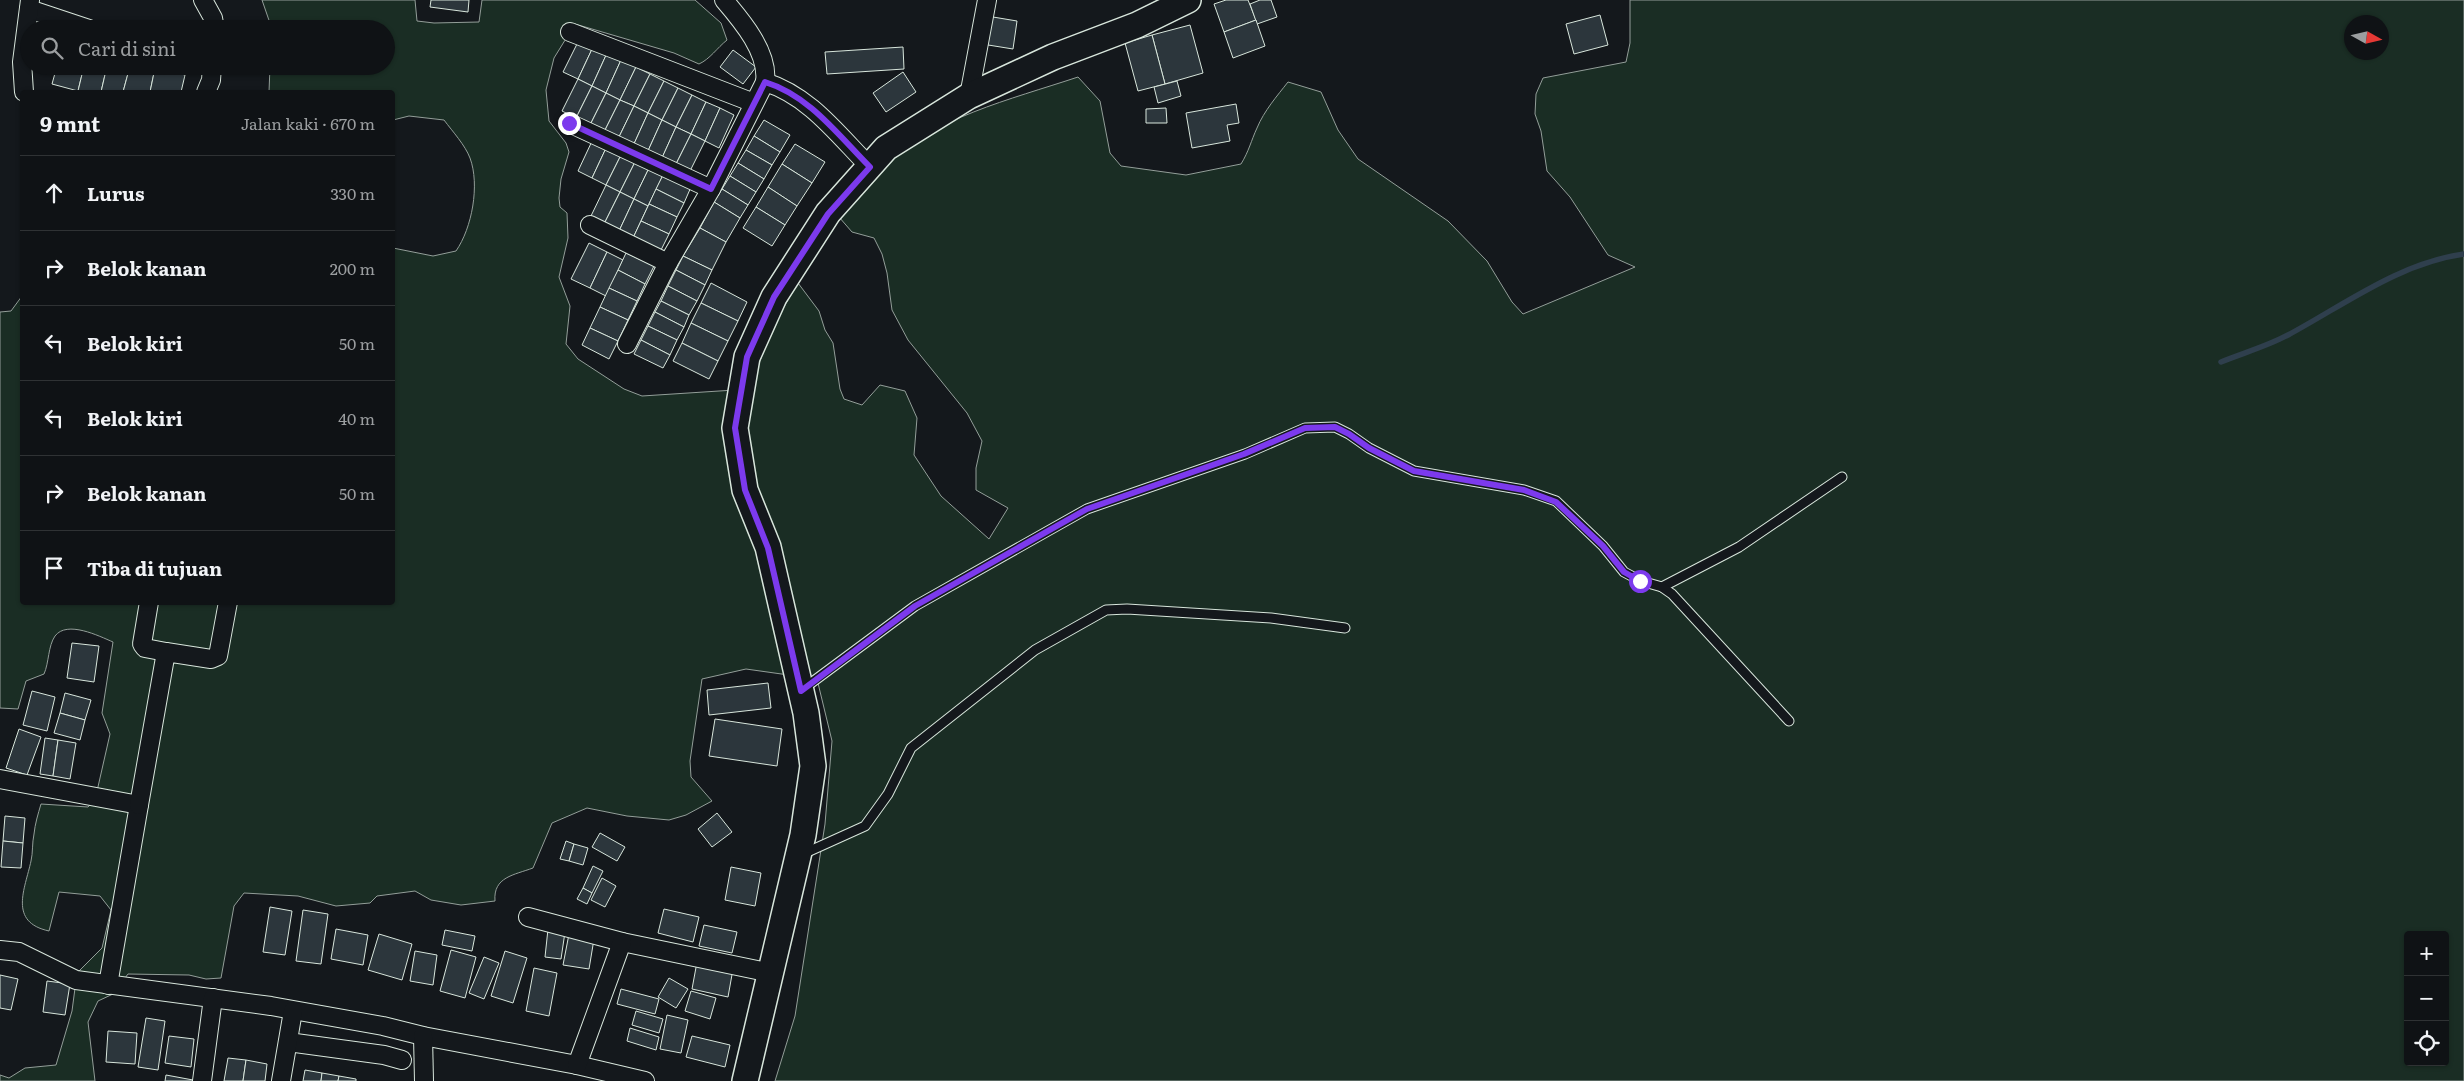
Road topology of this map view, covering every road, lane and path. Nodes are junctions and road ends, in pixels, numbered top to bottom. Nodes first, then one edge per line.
1 (203, 0) edge
2 (724, 0) edge
3 (987, 0) edge
4 (1188, 0) edge
5 (30, 4) edge
6 (28, 20) edge
7 (68, 20) edge
8 (213, 20) edge
9 (570, 32) dead end
10 (23, 75) edge
11 (210, 75) edge
12 (765, 82) junction
13 (24, 90) edge
14 (207, 90) edge
15 (969, 96) junction
16 (754, 103) junction
17 (569, 123) dead end
18 (870, 167) junction
19 (711, 189) junction
20 (590, 225) dead end
21 (668, 263) junction
22 (627, 344) dead end
23 (1842, 477) dead end
24 (1662, 587) junction
25 (148, 605) edge
26 (227, 605) edge
27 (1345, 628) dead end
28 (166, 652) junction
29 (801, 691) junction
30 (1789, 721) dead end
31 (0, 779) edge
32 (139, 804) junction
33 (798, 856) junction
34 (528, 917) dead end
35 (622, 942) junction
36 (0, 950) edge
37 (771, 973) junction
38 (108, 985) junction
39 (213, 998) junction
40 (293, 1011) junction
41 (422, 1036) junction
42 (288, 1042) junction
43 (402, 1060) dead end
44 (587, 1072) edge
45 (202, 1081) edge
46 (282, 1081) edge
47 (424, 1081) edge
48 (645, 1081) edge
49 (745, 1081) edge

1 - 8 street
2 - 12 street
3 - 15 street
4 - 15 main road
5 - 6 street
5 - 7 street
9 - 16 street
10 - 13 street
11 - 14 street
12 - 16 street
12 - 18 street
15 - 18 main road
16 - 19 street
17 - 19 street
18 - 29 main road
19 - 21 street
20 - 21 street
21 - 22 street
23 - 24 lane
24 - 29 lane
24 - 30 lane
25 - 28 street
26 - 28 street
27 - 33 lane
28 - 32 street
29 - 33 main road
31 - 32 street
32 - 38 street
33 - 37 main road
34 - 35 street
35 - 37 street
35 - 44 street
36 - 38 street
37 - 49 main road
38 - 39 street
39 - 40 street
39 - 45 street
40 - 41 street
40 - 42 street
41 - 44 street
41 - 47 street
42 - 43 street
42 - 46 street
44 - 48 street

